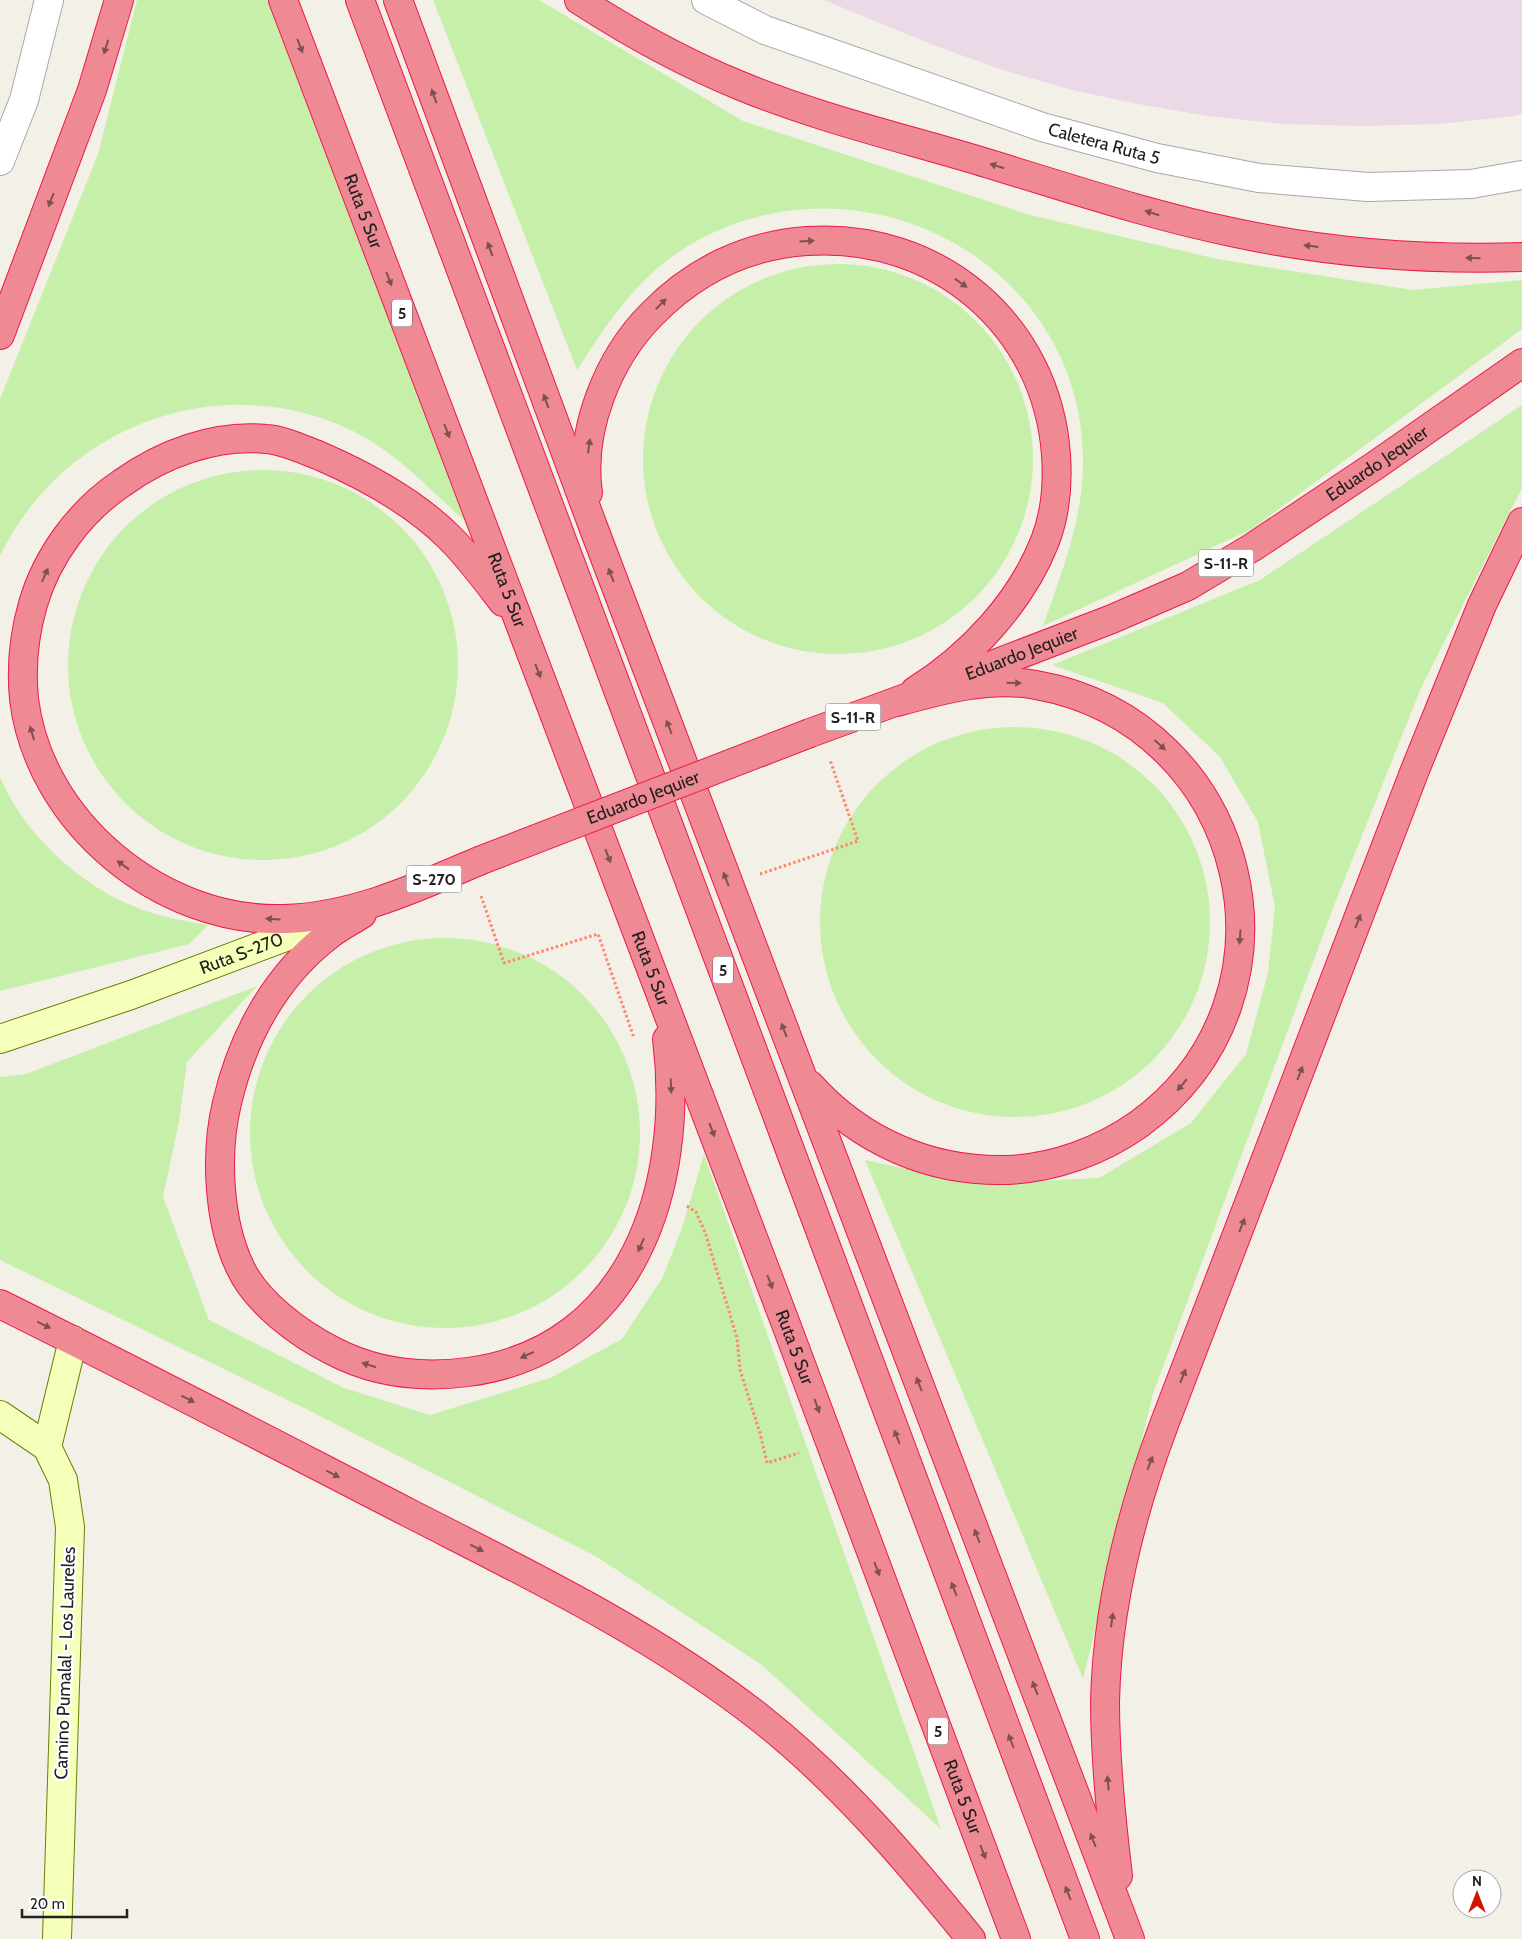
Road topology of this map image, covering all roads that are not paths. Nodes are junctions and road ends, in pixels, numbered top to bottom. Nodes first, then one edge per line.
1 (49, 0) edge
2 (119, 0) edge
3 (283, 0) edge
4 (360, 0) edge
5 (398, 0) edge
6 (579, 0) edge
7 (706, 0) edge
8 (0, 161) edge
9 (1522, 175) edge
10 (1522, 257) edge
11 (0, 334) edge
12 (1522, 363) edge
13 (1522, 522) edge
14 (594, 529) junction
15 (521, 625) junction
16 (897, 702) junction
17 (479, 861) joint
18 (389, 897) junction
19 (657, 986) junction
20 (0, 1039) edge
21 (802, 1076) junction
22 (0, 1304) edge
23 (73, 1340) junction
24 (0, 1415) edge
25 (47, 1447) junction
26 (1127, 1928) edge
27 (57, 1939) edge
28 (971, 1939) edge
29 (1016, 1939) edge
30 (1085, 1939) edge

1 - 8 street
2 -> 11 highway
3 -> 15 highway, Ruta 5 Sur / 5
30 -> 4 highway, 5
14 -> 5 highway
10 -> 6 highway
7 - 9 street, Caletera Ruta 5
12 - 16 highway, Eduardo Jequier / S-11-R
26 -> 13 highway
14 -> 16 highway
21 -> 14 highway
18 -> 15 highway
15 -> 19 highway, Ruta 5 Sur / 5
16 - 17 highway, Eduardo Jequier / S-11-R, bridge
16 -> 21 highway
17 - 18 highway, Ruta S-270 / S-270
19 -> 18 highway
18 - 20 street, Ruta S-270 / S-270
19 -> 29 highway, Ruta 5 Sur / 5
26 -> 21 highway
22 -> 23 highway
23 - 25 street
23 -> 28 highway
24 - 25 street, Camino Pumalal - Los Laureles
25 - 27 street, Camino Pumalal - Los Laureles

